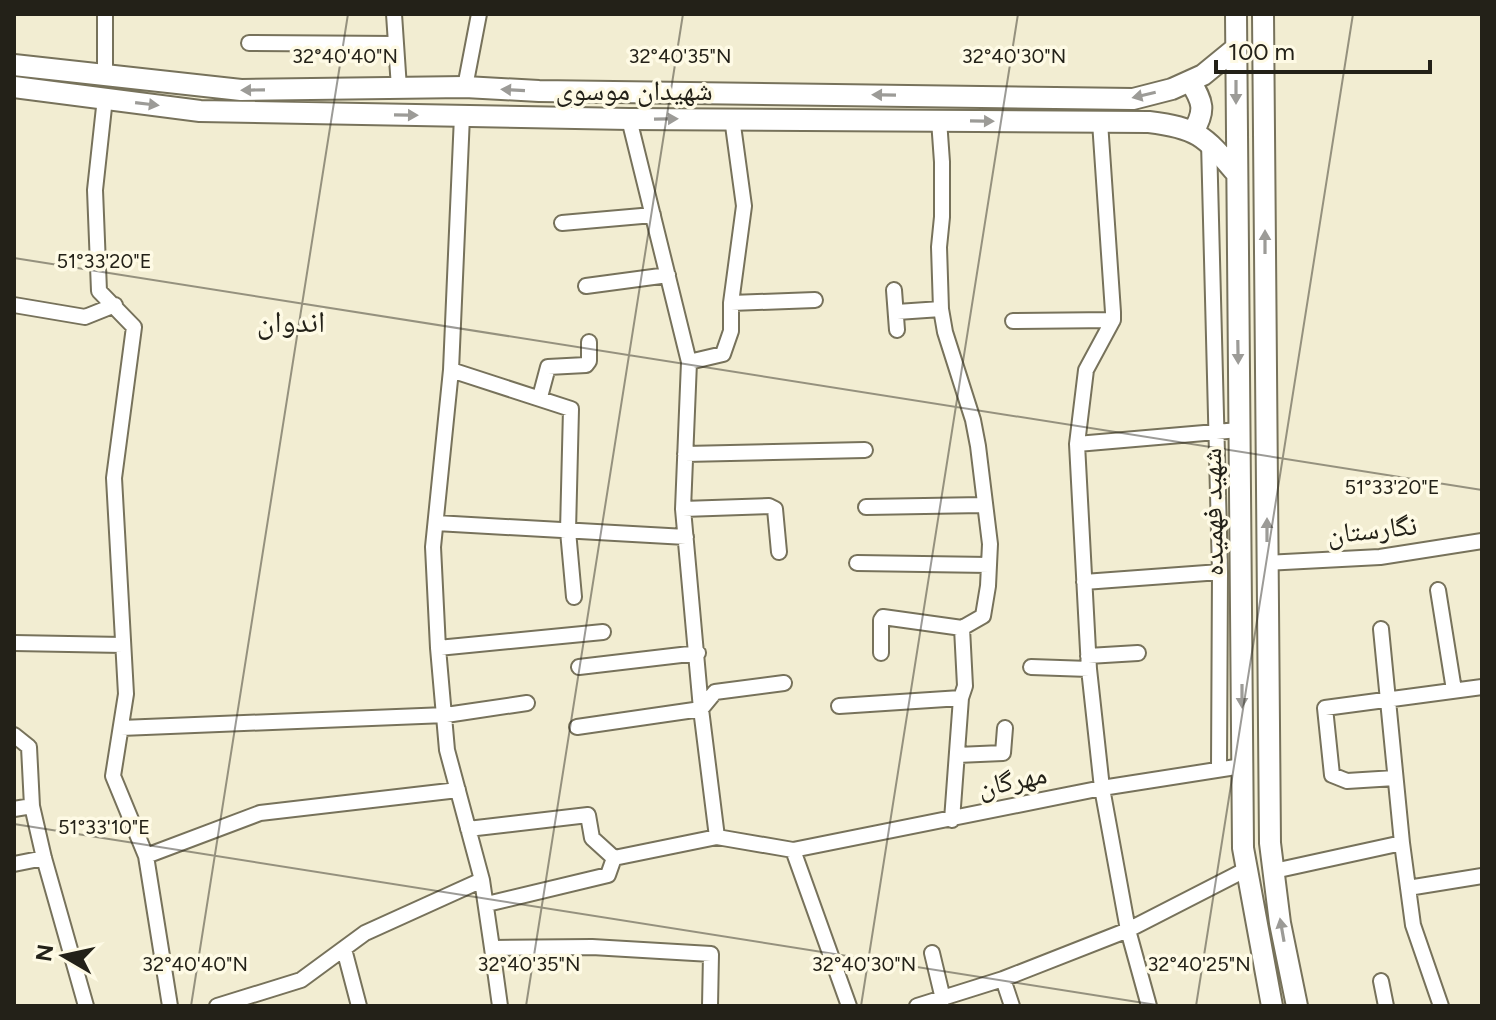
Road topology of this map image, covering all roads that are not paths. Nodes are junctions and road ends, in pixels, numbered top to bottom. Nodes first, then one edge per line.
1 (105, 14) edge
2 (394, 14) edge
3 (479, 14) edge
4 (1236, 14) edge
5 (1263, 14) edge
6 (249, 43) dead end
7 (396, 44) junction
8 (1236, 48) junction
9 (14, 65) edge
10 (105, 77) junction
11 (1190, 81) junction
12 (14, 87) edge
13 (465, 87) junction
14 (399, 88) junction
15 (105, 98) junction
16 (462, 116) junction
17 (732, 118) junction
18 (629, 119) junction
19 (939, 120) junction
20 (1100, 122) junction
21 (1201, 137) junction
22 (1237, 174) junction
23 (653, 215) junction
24 (562, 223) dead end
25 (668, 275) junction
26 (586, 286) dead end
27 (894, 290) dead end
28 (815, 300) dead end
29 (731, 303) junction
30 (14, 305) edge
31 (115, 305) junction
32 (941, 309) junction
33 (897, 312) junction
34 (1113, 320) junction
35 (1013, 321) dead end
36 (897, 330) dead end
37 (589, 342) dead end
38 (689, 362) junction
39 (451, 370) junction
40 (540, 397) junction
41 (1239, 430) junction
42 (1217, 432) junction
43 (1077, 444) junction
44 (865, 450) dead end
45 (685, 454) junction
46 (983, 505) junction
47 (866, 507) dead end
48 (683, 509) junction
49 (436, 523) junction
50 (568, 531) junction
51 (686, 537) junction
52 (1482, 541) edge
53 (779, 552) dead end
54 (857, 563) dead end
55 (1267, 563) junction
56 (989, 565) junction
57 (1220, 572) junction
58 (1084, 582) junction
59 (1438, 590) dead end
60 (574, 597) dead end
61 (1267, 614) junction
62 (1241, 616) junction
63 (962, 628) junction
64 (1381, 629) dead end
65 (603, 632) dead end
66 (14, 643) edge
67 (123, 645) junction
68 (438, 648) junction
69 (698, 653) junction
70 (881, 653) dead end
71 (1138, 653) dead end
72 (1268, 654) junction
73 (1242, 655) junction
74 (1089, 662) junction
75 (579, 667) dead end
76 (1031, 667) dead end
77 (784, 683) dead end
78 (1482, 687) edge
79 (1454, 690) junction
80 (961, 698) junction
81 (1387, 698) junction
82 (527, 703) dead end
83 (839, 706) dead end
84 (701, 709) junction
85 (446, 715) junction
86 (577, 727) dead end
87 (121, 728) junction
88 (1005, 728) dead end
89 (14, 735) edge
90 (957, 755) junction
91 (1242, 766) junction
92 (1219, 769) junction
93 (1395, 778) junction
94 (1102, 788) junction
95 (458, 790) junction
96 (32, 806) junction
97 (14, 809) edge
98 (952, 820) junction
99 (468, 829) junction
100 (717, 837) junction
101 (1402, 843) junction
102 (793, 850) junction
103 (146, 856) junction
104 (44, 858) junction
105 (614, 858) junction
106 (14, 864) edge
107 (1247, 869) junction
108 (1274, 871) junction
109 (1482, 876) edge
110 (482, 880) junction
111 (1408, 888) junction
112 (487, 904) junction
113 (1128, 930) junction
114 (492, 948) junction
115 (344, 949) junction
116 (932, 953) dead end
117 (1003, 979) junction
118 (1381, 981) dead end
119 (943, 999) junction
120 (86, 1006) edge
121 (170, 1006) edge
122 (217, 1006) edge
123 (359, 1006) edge
124 (500, 1006) edge
125 (710, 1006) edge
126 (849, 1006) edge
127 (917, 1006) edge
128 (1012, 1006) edge
129 (1149, 1006) edge
130 (1272, 1006) edge
131 (1297, 1006) edge
132 (1386, 1006) edge
133 (1441, 1006) edge

1 - 10 street
2 - 7 street
3 - 13 street
4 - 8 street, شهید فهمیده
55 -> 5 street, شهید فهمیده
6 - 7 street
7 - 14 street
8 - 11 street, شهیدان موسوی
8 -> 22 street, شهید فهمیده
9 - 10 street, شهیدان موسوی
14 -> 10 street, شهیدان موسوی
11 -> 13 street, شهیدان موسوی
11 - 21 street
12 - 15 street, شهیدان موسوی
13 - 14 street, شهیدان موسوی
15 -> 16 street, شهیدان موسوی
15 - 31 street
16 - 18 street, شهیدان موسوی
16 - 39 street
18 -> 17 street, شهیدان موسوی
17 - 19 street, شهیدان موسوی
17 - 29 street
18 - 23 street
19 -> 20 street, شهیدان موسوی
19 - 32 street
20 - 21 street, شهیدان موسوی
20 - 34 street
21 - 22 street
21 - 42 street
22 -> 41 street, شهید فهمیده
23 - 24 street
23 - 25 street
25 - 26 street
25 - 38 street
27 - 33 street
28 - 29 street
29 - 38 street
30 - 31 street
31 - 67 street
32 - 33 street
32 - 46 street
33 - 36 street
34 - 35 street
34 - 43 street
37 - 40 street
38 - 45 street
39 - 40 street
39 - 49 street
40 - 50 street
41 - 42 street
41 - 62 street, شهید فهمیده
42 - 43 street
42 - 57 street
43 - 58 street
44 - 45 street
45 - 48 street
46 - 47 street
46 - 56 street
48 - 51 street
48 - 53 street
49 - 50 street
49 - 68 street
50 - 51 street
50 - 60 street
51 - 69 street
52 - 55 street, نگارستان
54 - 56 street
55 - 61 street, شهید فهمیده
56 - 63 street
57 - 58 street
57 - 92 street
58 - 74 street
59 - 79 street
61 - 62 street
61 - 72 street, شهید فهمیده
62 - 73 street, شهید فهمیده
63 - 70 street
63 - 80 street
64 - 81 street
65 - 68 street
66 - 67 street
67 - 87 street
68 - 85 street
69 - 75 street
69 - 84 street
71 - 74 street
72 - 73 street
72 - 108 street, شهید فهمیده
73 -> 91 street, شهید فهمیده
74 - 76 street
74 - 94 street
77 - 84 street
78 - 79 street
79 - 81 street
80 - 83 street
80 - 90 street
81 - 93 street
81 - 93 street
82 - 85 street
84 - 86 street
84 - 100 street
85 - 87 street
85 - 95 street
87 - 103 street
88 - 90 street
89 - 96 street
90 - 98 street
91 - 92 street, مهرگان
91 - 107 street, شهید فهمیده
92 - 94 street, مهرگان
93 - 101 street
94 - 98 street, مهرگان
94 - 113 street
95 - 99 street
95 - 103 street
96 - 97 street
96 - 104 street
98 - 102 street, مهرگان
99 - 105 street
99 - 110 street
100 - 102 street
100 - 105 street
101 - 108 street
101 - 111 street
102 - 126 street
103 - 121 street
104 - 106 street
104 - 120 street
105 - 112 street
107 - 113 street
107 - 130 street, شهید فهمیده
131 -> 108 street, شهید فهمیده
109 - 111 street
110 - 112 street
110 - 115 street
111 - 133 street
112 - 114 street
113 - 117 street
113 - 129 street
114 - 124 street
114 - 125 street
115 - 122 street
115 - 123 street
116 - 119 street
117 - 119 street
117 - 128 street
118 - 132 street
119 - 127 street

